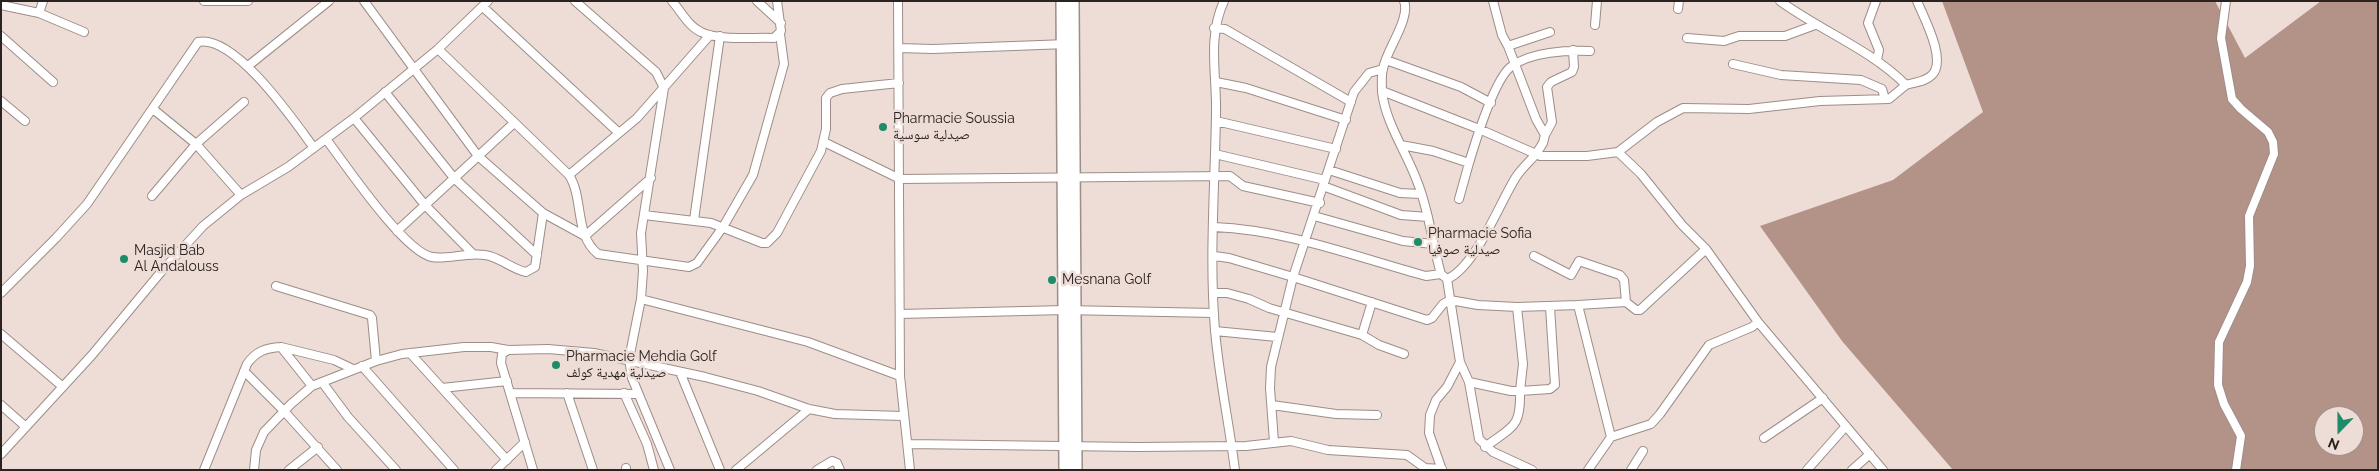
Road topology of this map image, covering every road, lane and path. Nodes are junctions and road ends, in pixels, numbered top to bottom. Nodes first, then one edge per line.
1 (43, 1) edge
2 (248, 1) edge
3 (329, 1) edge
4 (364, 1) edge
5 (575, 1) edge
6 (672, 1) edge
7 (757, 1) edge
8 (777, 1) edge
9 (898, 1) edge
10 (1062, 1) edge
11 (1073, 1) edge
12 (1224, 1) edge
13 (1493, 1) edge
14 (1597, 1) edge
15 (1780, 1) edge
16 (1876, 1) edge
17 (1917, 1) edge
18 (2226, 1) edge
19 (209, 2) edge
20 (1407, 2) edge
21 (486, 4) edge
22 (1, 5) edge
23 (39, 13) junction
24 (781, 23) junction
25 (1595, 25) dead end
26 (1815, 25) junction
27 (1214, 28) junction
28 (84, 32) dead end
29 (1550, 32) dead end
30 (780, 34) junction
31 (710, 35) junction
32 (1, 36) edge
33 (720, 36) junction
34 (1687, 38) dead end
35 (1068, 43) junction
36 (1508, 46) junction
37 (899, 48) junction
38 (438, 50) junction
39 (1573, 50) junction
40 (1590, 50) dead end
41 (1386, 60) junction
42 (1877, 60) junction
43 (1515, 64) junction
44 (1733, 64) dead end
45 (248, 66) junction
46 (414, 69) junction
47 (1383, 69) junction
48 (54, 82) dead end
49 (1216, 82) junction
50 (899, 83) junction
51 (1906, 85) junction
52 (664, 88) junction
53 (1382, 91) junction
54 (385, 92) junction
55 (1885, 99) junction
56 (1, 101) edge
57 (244, 102) dead end
58 (1351, 102) junction
59 (1491, 103) junction
60 (153, 109) junction
61 (354, 118) junction
62 (1346, 120) junction
63 (25, 121) dead end
64 (1216, 122) junction
65 (514, 123) junction
66 (1479, 129) junction
67 (619, 133) junction
68 (1544, 135) junction
69 (326, 139) junction
70 (824, 142) junction
71 (196, 144) junction
72 (1401, 145) junction
73 (314, 148) junction
74 (1336, 149) junction
75 (1618, 152) junction
76 (1215, 154) junction
77 (1536, 154) junction
78 (478, 156) junction
79 (1469, 164) junction
80 (1329, 170) junction
81 (569, 175) junction
82 (1069, 176) junction
83 (1214, 176) junction
84 (454, 178) junction
85 (651, 178) junction
86 (900, 179) junction
87 (1324, 183) junction
88 (1421, 194) junction
89 (241, 195) junction
90 (152, 196) dead end
91 (1459, 199) dead end
92 (1320, 202) junction
93 (425, 205) junction
94 (543, 213) junction
95 (644, 215) junction
96 (1314, 216) junction
97 (1428, 217) junction
98 (694, 220) junction
99 (1214, 226) junction
100 (723, 227) junction
101 (397, 230) junction
102 (586, 236) junction
103 (1305, 240) junction
104 (1434, 244) junction
105 (1706, 249) junction
106 (472, 253) junction
107 (537, 255) junction
108 (1214, 256) junction
109 (1534, 256) dead end
110 (642, 260) junction
111 (1441, 274) junction
112 (1294, 277) junction
113 (1448, 279) junction
114 (276, 286) dead end
115 (1213, 292) junction
116 (1, 293) edge
117 (641, 299) junction
118 (1450, 300) junction
119 (1372, 302) junction
120 (1626, 302) junction
121 (1578, 305) junction
122 (1517, 307) junction
123 (1550, 307) junction
124 (1070, 310) junction
125 (1285, 311) junction
126 (1214, 313) junction
127 (900, 314) junction
128 (1758, 322) junction
129 (1215, 331) junction
130 (1, 334) edge
131 (1362, 335) junction
132 (1277, 337) junction
133 (281, 347) junction
134 (508, 350) junction
135 (410, 353) junction
136 (1404, 354) dead end
137 (629, 359) junction
138 (376, 360) junction
139 (1460, 362) junction
140 (362, 366) junction
141 (353, 369) junction
142 (244, 371) junction
143 (680, 372) junction
144 (900, 376) junction
145 (507, 381) junction
146 (322, 382) junction
147 (1469, 382) junction
148 (312, 386) junction
149 (62, 387) junction
150 (442, 388) junction
151 (1520, 391) junction
152 (510, 393) junction
153 (567, 393) junction
154 (624, 393) junction
155 (638, 394) junction
156 (1822, 398) junction
157 (1, 405) edge
158 (1272, 405) junction
159 (810, 409) junction
160 (284, 411) junction
161 (1377, 415) dead end
162 (903, 416) junction
163 (1846, 426) junction
164 (26, 427) junction
165 (1611, 437) junction
166 (1764, 438) dead end
167 (525, 442) junction
168 (1274, 442) junction
169 (909, 444) junction
170 (1070, 445) junction
171 (1231, 446) junction
172 (318, 447) junction
173 (1485, 447) junction
174 (1643, 451) dead end
175 (1, 454) edge
176 (1870, 454) junction
177 (507, 460) junction
178 (1811, 468) edge
179 (204, 470) edge
180 (254, 470) edge
181 (289, 470) edge
182 (337, 470) edge
183 (396, 470) edge
184 (454, 470) edge
185 (496, 470) edge
186 (533, 470) edge
187 (593, 470) edge
188 (654, 470) edge
189 (670, 470) edge
190 (720, 470) edge
191 (736, 470) edge
192 (817, 470) edge
193 (840, 470) edge
194 (910, 470) edge
195 (1065, 470) edge
196 (1076, 470) edge
197 (1235, 470) edge
198 (1442, 470) edge
199 (1532, 470) edge
200 (1588, 470) edge
201 (1631, 470) edge
202 (1852, 470) edge
203 (1883, 470) edge
204 (2236, 470) edge

1 - 23 street
2 - 19 street
3 - 45 street
4 - 46 street
5 - 52 street
6 - 31 street
7 - 24 street
8 - 24 street
9 - 37 street
10 - 35 main road
11 - 35 main road
12 - 27 street
13 - 36 street
14 - 25 street
15 - 26 street
16 - 42 street
17 - 51 street
18 - 204 street
20 - 41 street
21 - 38 street
21 - 67 street
22 - 23 street
23 - 28 street
24 - 30 street
26 - 34 street
26 - 42 street
27 - 49 street
27 - 58 street
29 - 36 street
30 - 33 street
30 - 100 street
31 - 33 street
31 - 52 street
32 - 48 street
33 - 98 street
35 - 37 street
35 - 82 main road
36 - 43 street
37 - 50 street
38 - 46 street
38 - 65 street
39 - 40 street
39 - 43 street
39 - 68 street
41 - 47 street
41 - 59 street
42 - 51 street
43 - 59 street
43 - 68 street
44 - 55 street
45 - 60 street
45 - 73 street
46 - 54 street
46 - 78 street
47 - 53 street
47 - 58 street
49 - 62 street
49 - 64 street
50 - 70 street
50 - 86 street
51 - 55 street
52 - 67 street
52 - 85 street
53 - 66 street
53 - 72 street
54 - 61 street
54 - 84 street
55 - 75 street
56 - 63 street
57 - 71 street
58 - 62 street
59 - 66 street
60 - 71 street
60 - 116 street
61 - 69 street
61 - 93 street
62 - 74 street
64 - 74 street
64 - 76 street
65 - 78 street
65 - 81 street
66 - 77 street
66 - 79 street
67 - 81 street
68 - 77 street
69 - 73 street
69 - 101 street
70 - 86 street
70 - 100 street
71 - 89 street
71 - 90 street
72 - 79 street
72 - 88 street
73 - 89 street
74 - 80 street
75 - 77 street
75 - 105 street
76 - 83 street
76 - 87 street
77 - 113 street
78 - 84 street
78 - 94 street
79 - 91 street
80 - 87 street
80 - 88 street
81 - 102 street
82 - 83 street
82 - 86 street
82 - 124 main road
83 - 92 street
83 - 99 street
84 - 93 street
84 - 107 street
85 - 95 street
85 - 102 street
86 - 127 street
87 - 92 street
87 - 97 street
88 - 97 street
89 - 149 street
92 - 96 street
93 - 101 street
93 - 106 street
94 - 102 street
94 - 107 street
95 - 98 street
95 - 110 street
96 - 103 street
96 - 104 street
97 - 104 street
98 - 100 street
99 - 103 street
99 - 108 street
100 - 110 street
101 - 106 street
102 - 110 street
103 - 111 street
103 - 112 street
104 - 111 street
105 - 120 street
105 - 128 street
106 - 107 street
108 - 112 street
108 - 115 street
109 - 120 street
110 - 117 street
111 - 113 street
112 - 119 street
112 - 125 street
113 - 118 street
114 - 138 street
115 - 125 street
115 - 126 street
117 - 137 street
117 - 144 street
118 - 119 street
118 - 122 street
118 - 139 street
119 - 131 street
120 - 121 street
121 - 123 street
121 - 165 street
122 - 123 street
122 - 151 street
123 - 151 street
124 - 126 street
124 - 127 street
124 - 170 main road
125 - 131 street
125 - 132 street
126 - 129 street
127 - 144 street
128 - 156 street
128 - 165 street
129 - 132 street
129 - 171 street
130 - 149 street
131 - 136 street
132 - 158 street
133 - 141 street
133 - 142 street
133 - 148 street
134 - 135 street
134 - 137 street
134 - 145 street
135 - 138 street
135 - 150 street
137 - 143 street
137 - 155 street
138 - 140 street
139 - 147 street
139 - 198 street
140 - 141 street
140 - 184 street
141 - 146 street
142 - 160 street
142 - 179 street
143 - 159 street
143 - 190 street
144 - 162 street
145 - 150 street
145 - 152 street
146 - 148 street
146 - 183 street
147 - 151 street
147 - 173 street
148 - 160 street
149 - 164 street
150 - 177 street
151 - 173 street
152 - 153 street
152 - 167 street
153 - 154 street
153 - 187 street
154 - 155 street
154 - 188 street
155 - 189 street
156 - 163 street
156 - 166 street
157 - 164 street
158 - 161 street
158 - 168 street
159 - 162 street
159 - 191 street
160 - 172 street
160 - 180 street
162 - 169 street
163 - 176 street
163 - 178 street
164 - 175 street
165 - 200 street
167 - 177 street
167 - 186 street
168 - 171 street
168 - 198 street
169 - 170 street
169 - 194 street
170 - 171 street
170 - 195 main road
170 - 196 main road
171 - 197 street
172 - 181 street
172 - 182 street
173 - 199 street
174 - 201 street
176 - 202 street
176 - 203 street
177 - 185 street
192 - 193 street

